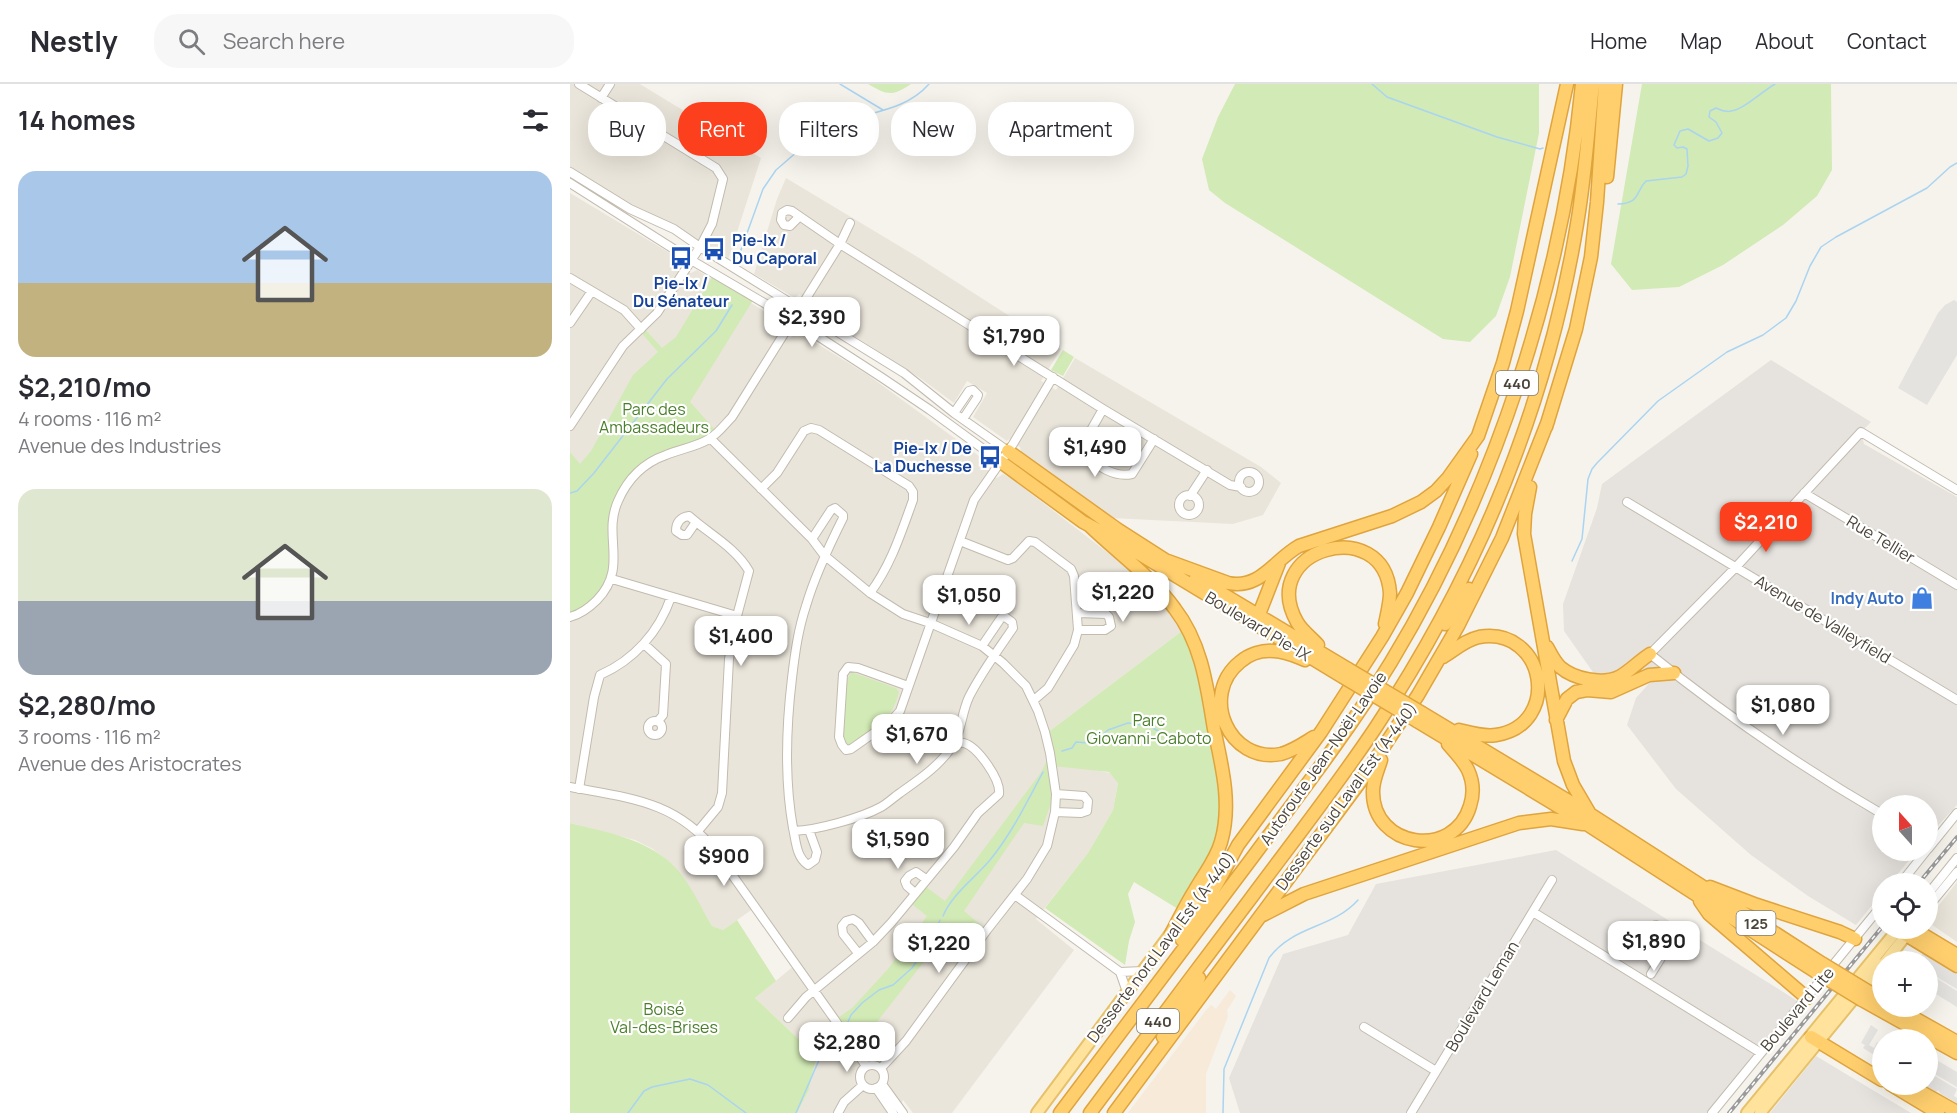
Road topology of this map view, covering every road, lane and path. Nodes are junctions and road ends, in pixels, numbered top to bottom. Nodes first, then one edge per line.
1 (579, 84) edge
2 (610, 84) edge
3 (1559, 84) edge
4 (1567, 84) edge
5 (1582, 84) edge
6 (1593, 84) edge
7 (1605, 84) edge
8 (1616, 84) edge
9 (601, 98) junction
10 (1556, 136) junction
11 (570, 172) edge
12 (570, 183) edge
13 (799, 217) dead end
14 (850, 223) dead end
15 (840, 244) junction
16 (700, 247) junction
17 (1591, 257) junction
18 (691, 260) junction
19 (570, 278) edge
20 (592, 291) junction
21 (801, 308) junction
22 (793, 320) junction
23 (570, 323) edge
24 (641, 329) junction
25 (1053, 377) junction
26 (1103, 409) junction
27 (954, 413) junction
28 (963, 419) junction
29 (1548, 421) junction
30 (570, 426) edge
31 (1478, 436) junction
32 (710, 438) junction
33 (1154, 439) junction
34 (1008, 451) junction
35 (1001, 462) junction
36 (1207, 470) junction
37 (1051, 482) junction
38 (1241, 487) dead end
39 (761, 489) junction
40 (1957, 490) edge
41 (1041, 492) junction
42 (1804, 494) junction
43 (1190, 496) dead end
44 (1627, 502) dead end
45 (696, 522) dead end
46 (1090, 526) junction
47 (812, 539) junction
48 (960, 541) junction
49 (824, 555) junction
50 (1494, 555) junction
51 (1165, 560) junction
52 (1279, 562) junction
53 (1736, 567) junction
54 (612, 579) junction
55 (1957, 585) edge
56 (870, 593) junction
57 (671, 597) junction
58 (1078, 613) junction
59 (737, 616) junction
60 (570, 617) edge
61 (1257, 620) junction
62 (930, 623) junction
63 (1078, 630) junction
64 (1541, 634) junction
65 (1382, 637) junction
66 (644, 644) junction
67 (982, 646) junction
68 (1650, 654) junction
69 (995, 656) junction
70 (1329, 657) junction
71 (1439, 659) junction
72 (1414, 666) junction
73 (1343, 673) junction
74 (1674, 673) junction
75 (1632, 682) junction
76 (908, 686) junction
77 (1034, 700) junction
78 (1957, 700) edge
79 (1556, 720) junction
80 (658, 721) dead end
81 (1322, 732) junction
82 (1445, 732) junction
83 (954, 744) junction
84 (1386, 745) junction
85 (570, 787) edge
86 (579, 789) junction
87 (1056, 794) junction
88 (1872, 808) edge
89 (1055, 812) junction
90 (1957, 813) edge
91 (1589, 820) junction
92 (809, 830) junction
93 (698, 831) junction
94 (794, 831) junction
95 (1938, 835) edge
96 (1238, 845) junction
97 (1957, 858) edge
98 (1918, 861) edge
99 (1957, 872) edge
100 (1908, 873) edge
101 (926, 879) junction
102 (1690, 879) junction
103 (1552, 880) dead end
104 (1938, 882) edge
105 (915, 893) junction
106 (1015, 895) junction
107 (1696, 895) junction
108 (1938, 895) edge
109 (1533, 912) junction
110 (1262, 915) junction
111 (1872, 918) edge
112 (1656, 925) dead end
113 (1227, 930) junction
114 (1171, 934) junction
115 (1855, 939) junction
116 (1898, 939) edge
117 (1918, 939) edge
118 (1923, 939) edge
119 (873, 942) junction
120 (858, 953) junction
121 (1957, 956) edge
122 (1957, 966) edge
123 (1820, 968) junction
124 (1143, 971) junction
125 (1120, 972) junction
126 (1651, 974) dead end
127 (1872, 976) edge
128 (814, 990) junction
129 (1127, 992) junction
130 (1865, 996) junction
131 (1807, 998) junction
132 (1872, 998) edge
133 (1142, 1003) junction
134 (1913, 1017) edge
135 (788, 1018) dead end
136 (1364, 1027) dead end
137 (1817, 1036) junction
138 (1957, 1042) edge
139 (1761, 1053) junction
140 (1957, 1053) edge
141 (866, 1066) junction
142 (1872, 1066) edge
143 (881, 1068) junction
144 (1436, 1071) junction
145 (1872, 1073) edge
146 (1139, 1080) junction
147 (863, 1085) junction
148 (879, 1086) junction
149 (1908, 1095) edge
150 (1927, 1095) edge
151 (1957, 1112) edge
152 (838, 1113) edge
153 (893, 1113) edge
154 (903, 1113) edge
155 (1037, 1113) edge
156 (1060, 1113) edge
157 (1090, 1113) edge
158 (1114, 1113) edge
159 (1411, 1113) edge
160 (1712, 1113) edge
161 (1747, 1113) edge
162 (1760, 1113) edge
163 (1938, 1113) edge

1 - 9 street
2 - 9 street
3 - 10 highway
4 - 10 highway
5 - 133 highway, Autoroute Jean-Noël-Lavoie / 440
6 - 72 highway, Autoroute Jean-Noël-Lavoie / 440
7 - 17 highway
8 - 17 highway
9 - 16 street
10 - 31 highway
11 - 16 street, Boulevard Pie-IX
12 - 18 street, Boulevard Pie-IX
13 - 15 street
14 - 15 street
15 - 21 street
15 - 25 street
16 - 18 street
16 - 21 street, Boulevard Pie-IX
17 - 29 highway
18 - 22 street, Boulevard Pie-IX
18 - 24 street
19 - 20 street
20 - 23 street
20 - 24 street
21 - 22 street
21 - 27 street, Boulevard Pie-IX
22 - 32 street
22 - 35 street, Boulevard Pie-IX
24 - 30 street
25 - 26 street
25 - 34 street
26 - 33 street
26 - 33 street
27 - 28 street, Boulevard Pie-IX
27 - 28 street
28 - 34 street, Boulevard Pie-IX
29 - 50 highway, Desserte sud Laval Est (A-440)
29 - 64 highway
31 - 52 highway
31 - 65 highway, Desserte nord Laval Est (A-440)
32 - 39 street
32 - 54 street
33 - 36 street
34 - 35 street
34 - 37 highway, Boulevard Pie-IX
35 - 41 highway, Boulevard Pie-IX
35 - 48 street
36 - 38 street
36 - 43 street
37 - 41 highway
37 - 51 highway, Boulevard Pie-IX
39 - 47 street
39 - 56 street
40 - 42 street
41 - 46 highway, Boulevard Pie-IX
42 - 53 street
42 - 55 street, Rue Tellier
44 - 53 street, Avenue de Valleyfield
45 - 59 street
46 - 61 highway, Boulevard Pie-IX
46 - 114 highway
47 - 49 street
47 - 49 street
48 - 58 street
48 - 62 street
49 - 56 street
49 - 94 street
50 - 71 highway, Desserte sud Laval Est (A-440)
50 - 72 highway
51 - 52 highway
51 - 61 highway, Boulevard Pie-IX
52 - 61 highway
53 - 68 street
53 - 78 street, Avenue de Valleyfield
54 - 57 street
54 - 60 street
56 - 62 street
57 - 59 street
57 - 66 street
58 - 63 street
58 - 63 street
59 - 93 street
61 - 70 highway, Boulevard Pie-IX
61 - 73 highway, Boulevard Pie-IX / 125
62 - 67 street
62 - 76 street
63 - 77 street
64 - 68 highway
64 - 79 highway
65 - 70 highway
65 - 81 highway, Desserte nord Laval Est (A-440)
66 - 80 street
66 - 86 street
67 - 69 street
67 - 69 street
68 - 74 street
68 - 75 highway
69 - 77 street
69 - 83 street
70 - 73 highway, Boulevard Pie-IX
71 - 82 highway
71 - 84 highway, Desserte sud Laval Est (A-440)
72 - 113 highway, Autoroute Jean-Noël-Lavoie / 440
73 - 81 highway
73 - 82 highway, Boulevard Pie-IX / 125, bridge
74 - 75 highway
74 - 88 street
75 - 79 highway
76 - 76 street
77 - 87 street
79 - 91 highway
81 - 96 highway, Desserte nord Laval Est (A-440)
82 - 84 highway
82 - 91 highway, Boulevard Pie-IX / 125
83 - 92 street
83 - 101 street
84 - 110 highway, Desserte sud Laval Est (A-440)
85 - 86 street
86 - 93 street
87 - 89 street
87 - 89 street
89 - 106 street
90 - 95 street
91 - 102 highway, Boulevard Pie-IX / 125
91 - 107 highway, Boulevard Pie-IX / 125
91 - 110 highway
92 - 94 street
92 - 94 street
93 - 128 street
96 - 114 main road, Desserte nord Laval Est (A-440)
96 - 133 highway
97 - 104 street
98 - 100 street
99 - 108 street
101 - 105 street
101 - 105 street
102 - 115 highway
102 - 123 highway, Boulevard Pie-IX / 125
103 - 109 street, Boulevard Leman
105 - 119 street
106 - 125 street
106 - 143 street
107 - 123 highway, Boulevard Pie-IX / 125
107 - 131 highway
109 - 139 street
109 - 144 street, Boulevard Leman
110 - 146 highway, Desserte sud Laval Est (A-440)
111 - 115 street, Boulevard Lite
112 - 126 street
113 - 146 highway
113 - 157 highway, Autoroute Jean-Noël-Lavoie / 440
114 - 124 main road, Desserte nord Laval Est (A-440)
115 - 131 street, Boulevard Lite
116 - 137 main road
117 - 122 highway
118 - 121 highway
119 - 120 street
119 - 120 street
120 - 128 street
123 - 130 highway, Boulevard Pie-IX / 125, bridge
124 - 125 street
124 - 129 main road, Desserte nord Laval Est (A-440)
125 - 129 street
127 - 137 main road
128 - 135 street
128 - 141 street
129 - 155 main road, Desserte nord Laval Est (A-440)
130 - 132 highway, Boulevard Pie-IX / 125
130 - 140 highway, Boulevard Pie-IX / 125
131 - 139 street, Boulevard Lite
133 - 156 highway, Autoroute Jean-Noël-Lavoie / 440
134 - 138 highway
136 - 144 street
137 - 142 highway
137 - 145 highway
137 - 161 main road
137 - 162 main road
139 - 160 street, Boulevard Lite
141 - 143 street
141 - 147 street
143 - 148 street
144 - 159 street, Boulevard Leman
146 - 158 highway, Desserte sud Laval Est (A-440)
147 - 148 street
147 - 152 street
148 - 153 street
148 - 154 street
149 - 163 highway
150 - 151 highway

